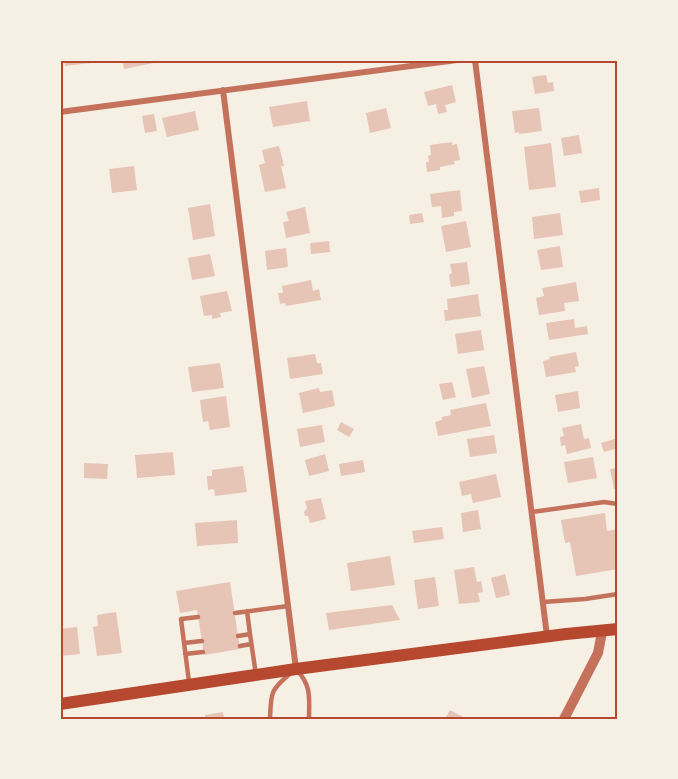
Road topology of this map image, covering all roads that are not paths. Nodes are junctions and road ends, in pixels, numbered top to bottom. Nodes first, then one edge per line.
1 (457, 60) edge
2 (475, 60) edge
3 (223, 90) junction
4 (60, 112) edge
5 (618, 504) edge
6 (532, 512) junction
7 (618, 594) edge
8 (543, 602) junction
9 (288, 606) junction
10 (247, 611) junction
11 (235, 613) dead end
12 (198, 617) dead end
13 (618, 629) edge
14 (602, 632) junction
15 (250, 634) junction
16 (238, 636) dead end
17 (547, 637) junction
18 (202, 641) dead end
19 (184, 643) junction
20 (251, 644) junction
21 (240, 646) dead end
22 (203, 652) dead end
23 (185, 654) junction
24 (296, 669) junction
25 (256, 675) junction
26 (189, 685) junction
27 (60, 704) edge
28 (270, 719) edge
29 (309, 719) edge
30 (564, 719) edge

1 - 3 street
2 - 6 street
3 - 4 street
3 - 9 street
5 - 6 lane
6 - 8 street
7 - 8 lane
8 - 17 street
9 - 10 lane
9 - 24 street
10 - 11 lane
10 - 15 lane
12 - 19 lane
13 - 14 main road
14 - 17 main road
14 - 30 street
15 - 16 lane
15 - 20 lane
17 - 24 main road
18 - 19 lane
19 - 23 lane
20 - 21 lane
20 - 25 lane
22 - 23 lane
23 - 26 lane
24 - 25 main road
24 - 28 lane
24 - 29 lane
25 - 26 main road
26 - 27 main road

